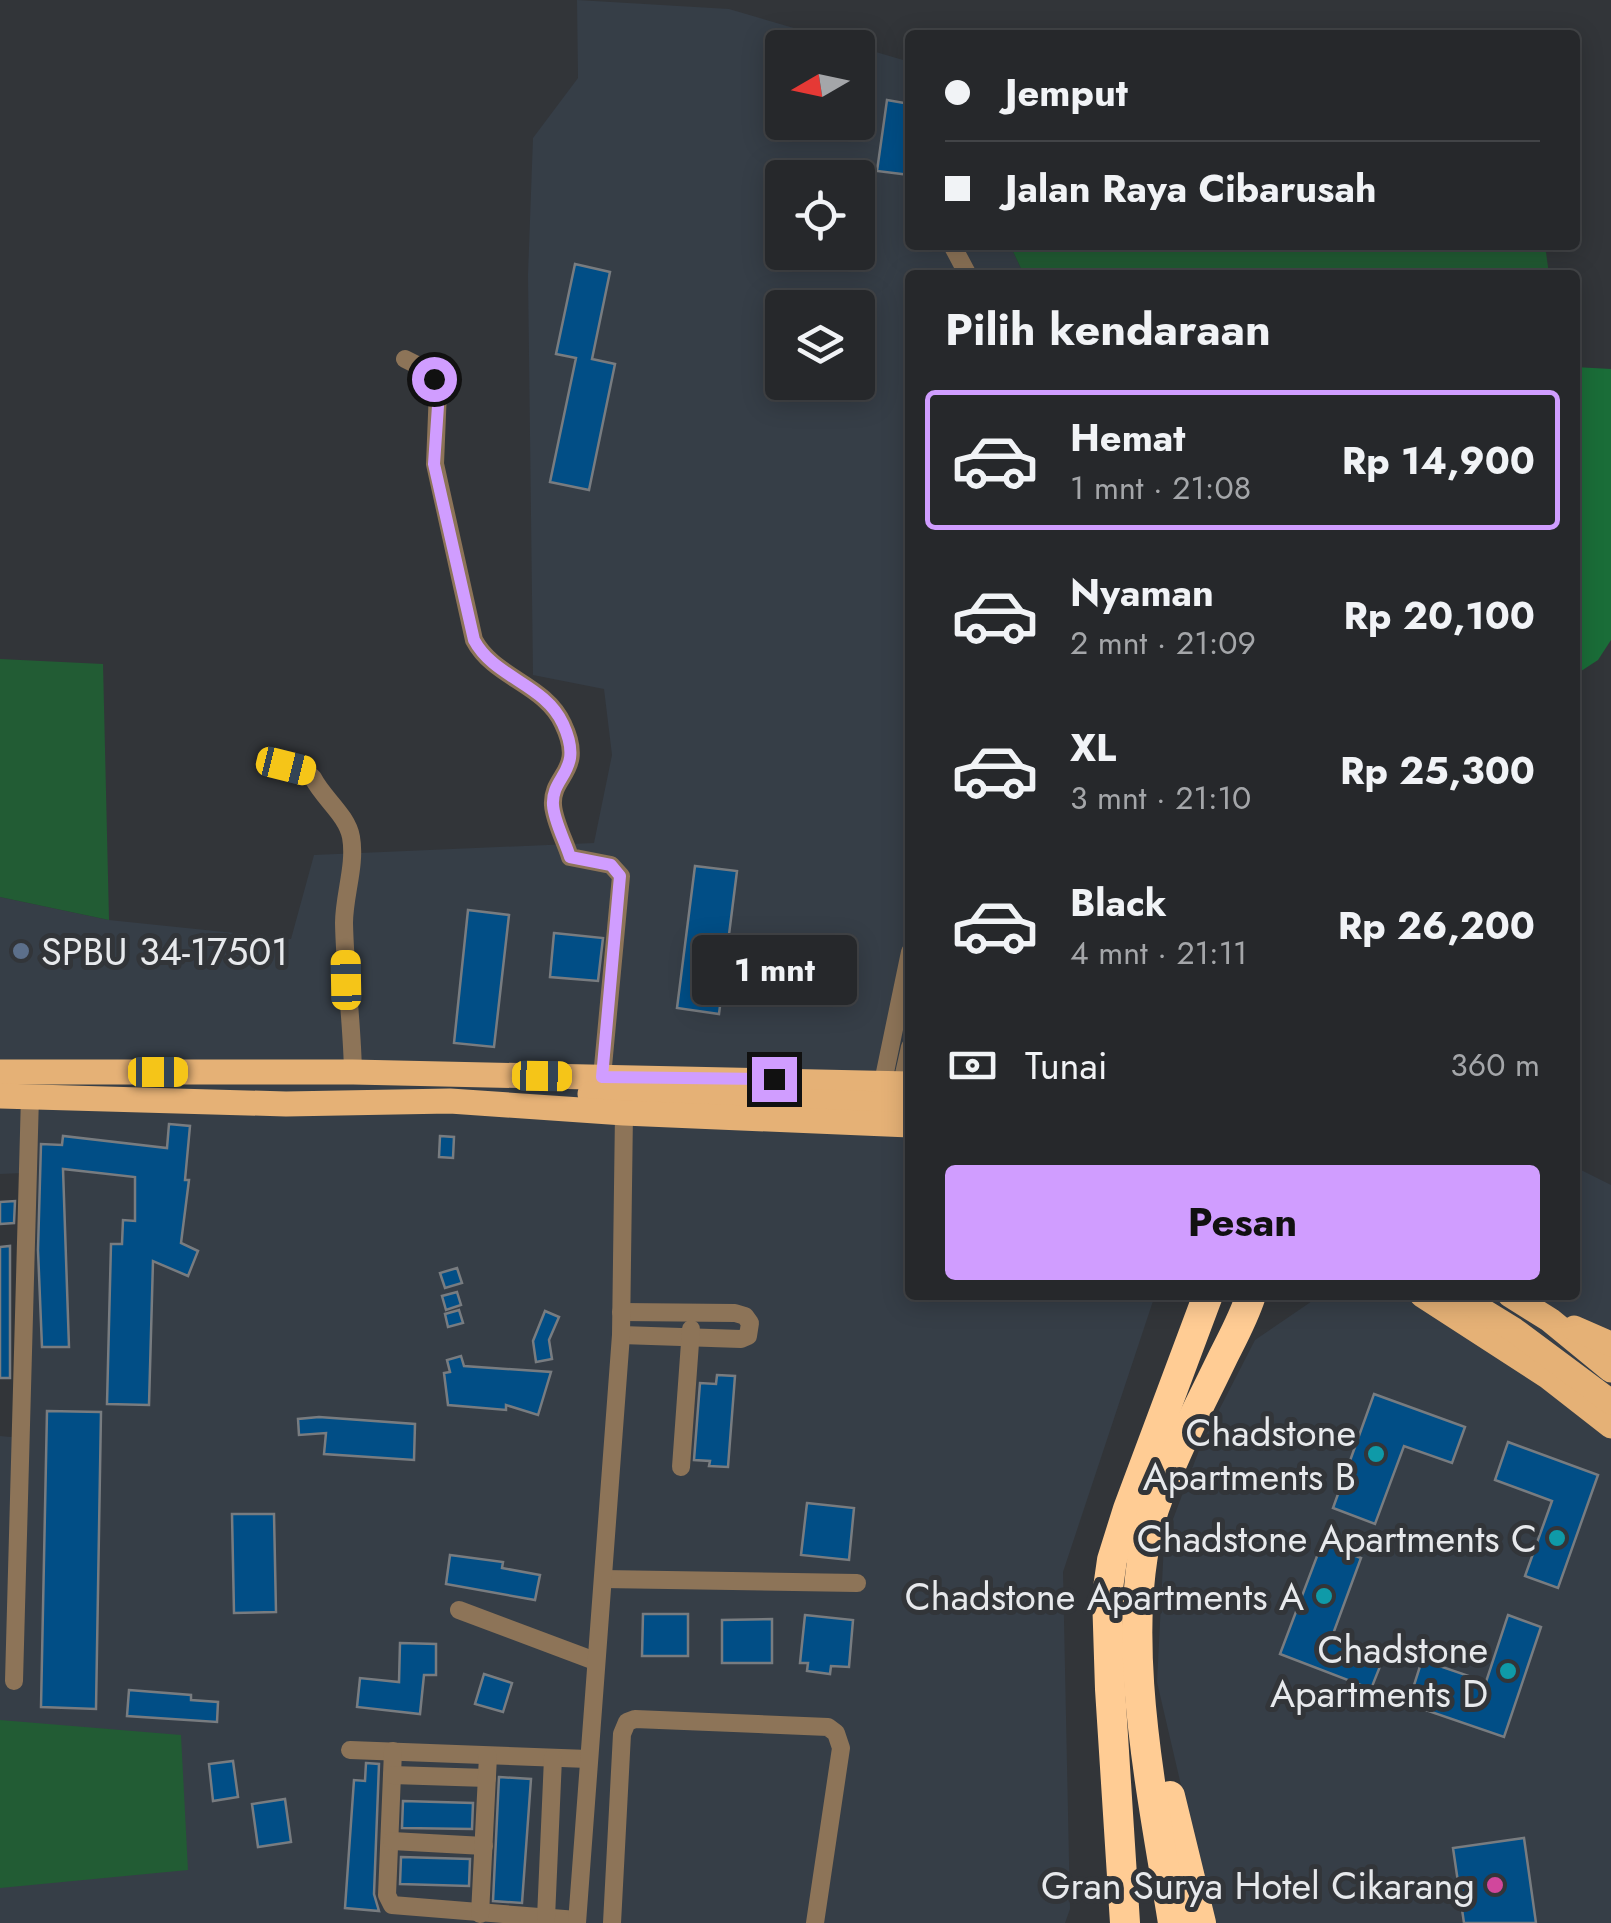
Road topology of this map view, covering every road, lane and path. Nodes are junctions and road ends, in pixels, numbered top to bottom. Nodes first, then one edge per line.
1 (405, 359) dead end
2 (286, 766) dead end
3 (905, 1051) edge
4 (0, 1072) edge
5 (353, 1072) junction
6 (387, 1072) junction
7 (602, 1077) junction
8 (546, 1090) junction
9 (903, 1090) edge
10 (0, 1096) edge
11 (30, 1096) junction
12 (450, 1102) junction
13 (624, 1114) junction
14 (905, 1124) edge
15 (1206, 1300) edge
16 (1253, 1300) edge
17 (1430, 1300) edge
18 (1465, 1300) edge
19 (1491, 1300) edge
20 (1518, 1300) edge
21 (621, 1312) junction
22 (692, 1314) junction
23 (1550, 1320) junction
24 (621, 1335) junction
25 (690, 1338) junction
26 (1611, 1344) edge
27 (1611, 1370) edge
28 (1611, 1389) edge
29 (1611, 1402) edge
30 (1611, 1426) edge
31 (680, 1467) dead end
32 (603, 1579) junction
33 (856, 1583) dead end
34 (459, 1610) dead end
35 (595, 1661) junction
36 (14, 1681) dead end
37 (1145, 1728) junction
38 (350, 1750) dead end
39 (393, 1751) junction
40 (488, 1756) junction
41 (553, 1758) junction
42 (588, 1759) junction
43 (392, 1775) junction
44 (487, 1778) junction
45 (392, 1841) junction
46 (484, 1846) junction
47 (480, 1914) junction
48 (434, 1917) edge
49 (546, 1918) junction
50 (577, 1922) edge
51 (612, 1923) edge
52 (815, 1923) edge
53 (1125, 1923) edge
54 (1173, 1923) edge
55 (1201, 1923) edge

1 - 7 street
2 - 5 street
3 - 9 street
4 - 5 main road
5 - 6 main road
6 - 7 main road
6 - 8 main road
7 - 9 main road
8 - 9 main road
8 - 12 main road
10 - 11 main road
11 - 12 main road
11 - 36 street
12 - 13 main road
13 - 14 main road
13 - 21 street
15 - 53 highway
16 - 37 highway
17 - 30 main road
18 - 29 main road
19 - 28 main road
20 - 23 main road
21 - 22 street
21 - 24 street
22 - 25 street
22 - 25 street
23 - 26 main road
23 - 27 main road
24 - 25 street
24 - 32 street
25 - 31 street
32 - 33 street
32 - 35 street
34 - 35 street
35 - 42 street
37 - 54 highway
37 - 55 highway
38 - 39 street
39 - 40 street
39 - 43 street
40 - 41 street
40 - 44 street
41 - 42 street
41 - 49 street
42 - 50 street
43 - 44 street
43 - 45 street
44 - 46 street
45 - 46 street
45 - 48 street
46 - 47 street
47 - 48 street
47 - 49 street
49 - 50 street
51 - 52 street

